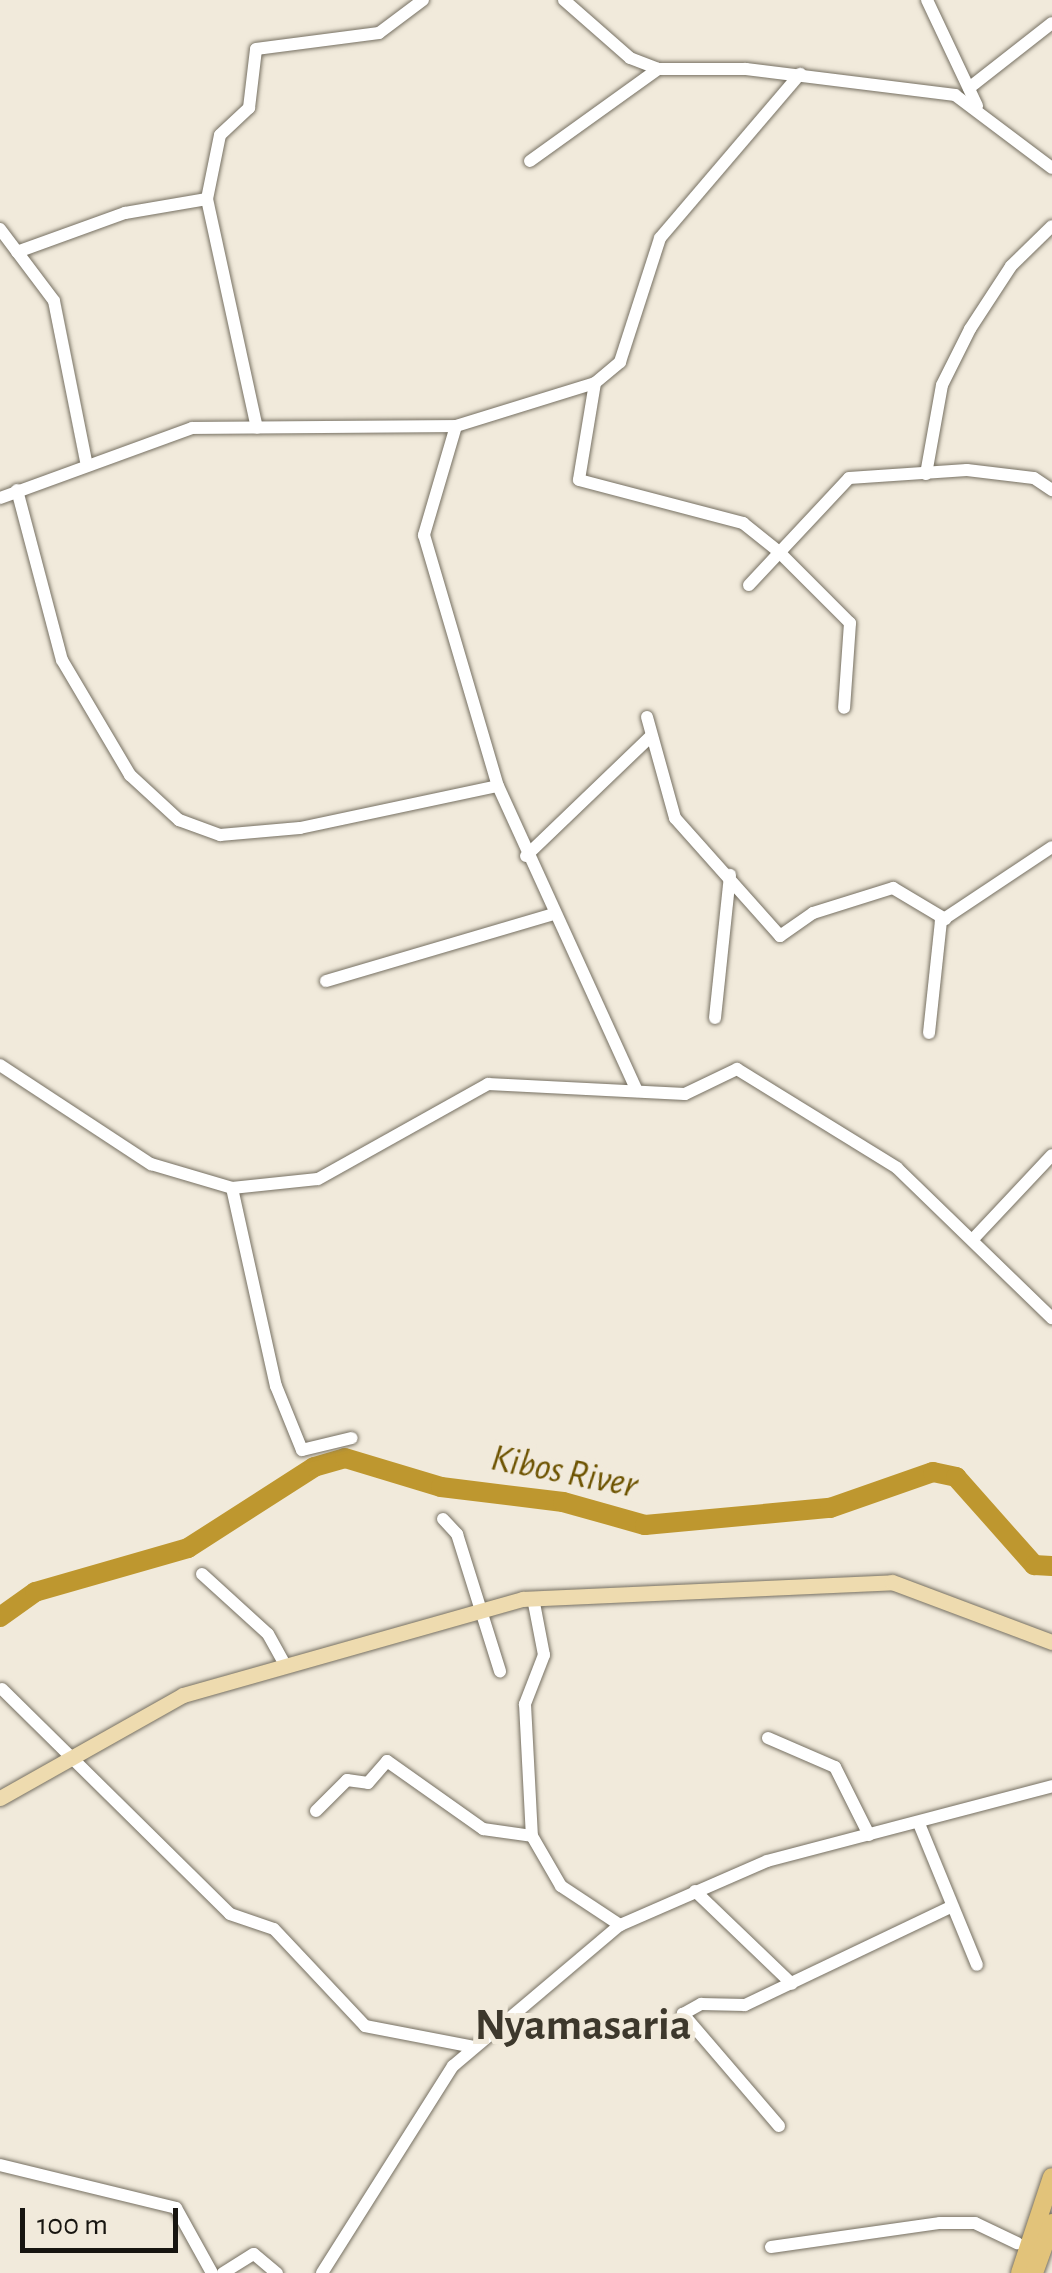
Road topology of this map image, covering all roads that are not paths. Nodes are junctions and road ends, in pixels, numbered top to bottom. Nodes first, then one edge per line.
1 (423, 0) edge
2 (564, 0) edge
3 (927, 0) edge
4 (1052, 24) edge
5 (658, 69) junction
6 (800, 74) junction
7 (968, 88) junction
8 (977, 107) junction
9 (530, 161) dead end
10 (1052, 168) edge
11 (207, 200) junction
12 (1052, 226) edge
13 (0, 229) edge
14 (17, 252) junction
15 (595, 383) junction
16 (456, 426) junction
17 (257, 428) junction
18 (86, 462) junction
19 (926, 474) junction
20 (17, 490) junction
21 (1052, 490) edge
22 (0, 498) edge
23 (778, 550) junction
24 (749, 585) dead end
25 (844, 708) dead end
26 (647, 717) dead end
27 (650, 736) junction
28 (498, 786) junction
29 (1052, 847) edge
30 (526, 856) junction
31 (730, 875) junction
32 (550, 915) junction
33 (945, 919) junction
34 (326, 981) dead end
35 (715, 1018) dead end
36 (929, 1033) dead end
37 (0, 1066) edge
38 (637, 1090) junction
39 (1052, 1155) edge
40 (232, 1188) junction
41 (974, 1237) junction
42 (1052, 1318) edge
43 (352, 1438) dead end
44 (443, 1519) dead end
45 (202, 1574) dead end
46 (534, 1598) junction
47 (478, 1609) junction
48 (1052, 1642) edge
49 (284, 1663) junction
50 (500, 1671) dead end
51 (2, 1689) edge
52 (768, 1738) dead end
53 (66, 1758) junction
54 (1052, 1786) edge
55 (0, 1798) edge
56 (316, 1812) dead end
57 (920, 1826) junction
58 (869, 1835) junction
59 (532, 1836) junction
60 (695, 1890) junction
61 (948, 1908) junction
62 (620, 1925) junction
63 (976, 1965) dead end
64 (792, 1984) junction
65 (474, 2047) junction
66 (779, 2126) dead end
67 (0, 2165) edge
68 (1052, 2177) edge
69 (1052, 2223) edge
70 (1018, 2242) dead end
71 (771, 2247) dead end
72 (212, 2273) edge
73 (223, 2273) edge
74 (277, 2273) edge
75 (322, 2273) edge
76 (1020, 2273) edge
77 (1034, 2273) edge

1 - 11 street
2 - 5 street
3 - 7 street
4 - 7 street
5 - 6 street
5 - 9 street
6 - 8 street
6 - 15 street
7 - 8 street
8 - 10 street
11 - 14 street
11 - 17 street
12 - 19 street
13 - 14 street
14 - 18 street
15 - 16 street
15 - 23 street
16 - 17 street
16 - 28 street
17 - 18 street
18 - 20 street
19 - 21 street
19 - 23 street
20 - 22 street
20 - 28 street
23 - 24 street
23 - 25 street
26 - 27 street
27 - 30 street
27 - 31 street
28 - 30 street
29 - 33 street
30 - 32 street
31 - 33 street
31 - 35 street
32 - 34 street
32 - 38 street
33 - 36 street
37 - 40 street
38 - 40 street
38 - 41 street
39 - 41 street
40 - 43 street
41 - 42 street
44 - 47 street
45 - 49 street
46 - 47 main road
46 - 48 main road
46 - 59 street
47 - 49 main road
47 - 50 street
49 - 53 main road
51 - 53 street
52 - 58 street
53 - 55 main road
53 - 65 street
54 - 57 street
56 - 59 street
57 - 58 street
57 - 61 street
58 - 60 street
59 - 62 street
60 - 62 street
60 - 64 street
61 - 63 street
61 - 64 street
62 - 65 street
64 - 66 street
65 - 75 street
67 - 72 street
68 - 76 highway
69 - 77 highway
70 - 71 street
73 - 74 street

